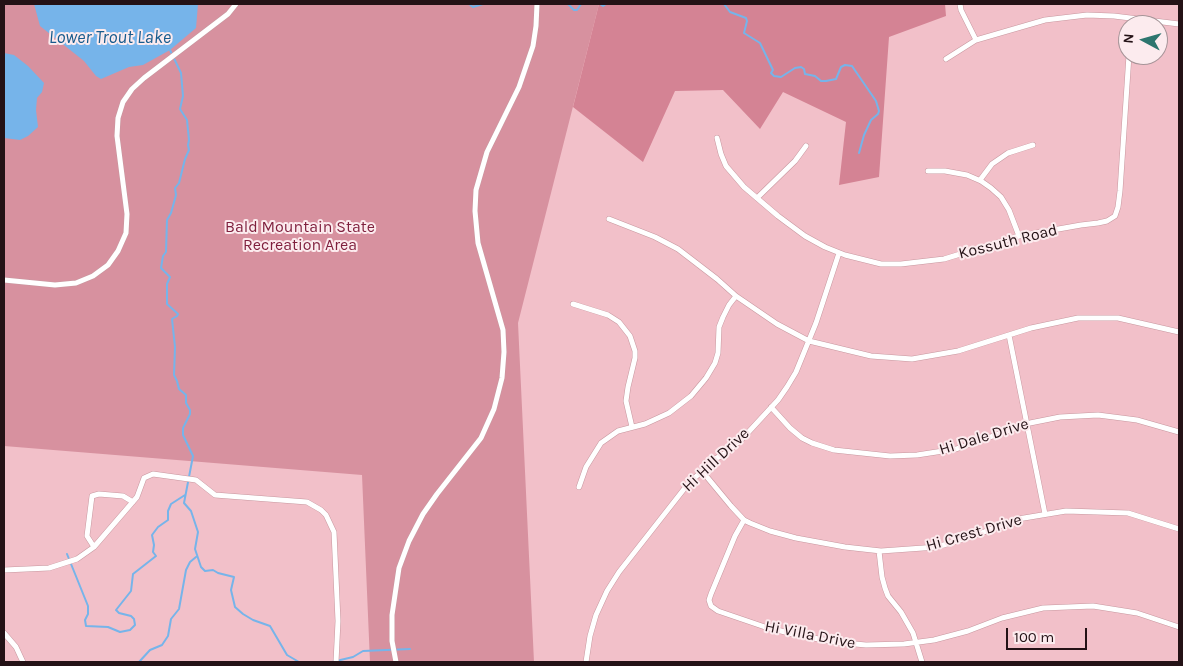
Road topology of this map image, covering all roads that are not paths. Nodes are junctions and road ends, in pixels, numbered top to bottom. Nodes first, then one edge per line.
1 (236, 4) edge
2 (537, 4) edge
3 (960, 4) edge
4 (1118, 16) edge
5 (976, 40) junction
6 (946, 59) dead end
7 (1128, 65) edge
8 (717, 138) dead end
9 (1033, 145) dead end
10 (806, 146) dead end
11 (928, 171) dead end
12 (980, 180) junction
13 (757, 198) junction
14 (609, 218) dead end
15 (1019, 236) junction
16 (839, 253) junction
17 (4, 280) edge
18 (736, 296) junction
19 (573, 304) dead end
20 (1179, 332) edge
21 (1009, 335) junction
22 (809, 341) junction
23 (771, 407) junction
24 (1027, 424) junction
25 (632, 427) junction
26 (1179, 432) edge
27 (702, 471) junction
28 (579, 488) dead end
29 (132, 502) junction
30 (1045, 514) junction
31 (744, 520) junction
32 (1179, 529) edge
33 (94, 547) junction
34 (879, 551) junction
35 (4, 563) edge
36 (5, 570) edge
37 (1179, 626) edge
38 (4, 633) edge
39 (917, 643) junction
40 (23, 662) edge
41 (336, 662) edge
42 (396, 662) edge
43 (586, 662) edge
44 (922, 662) edge

1 - 17 street
2 - 42 street
3 - 5 street
4 - 5 street
5 - 6 street
7 - 15 street, Kossuth Road
8 - 13 street, Kossuth Road
9 - 12 street
10 - 13 street
11 - 12 street
12 - 15 street
13 - 16 street, Kossuth Road
14 - 18 street
15 - 16 street, Kossuth Road
16 - 22 street, Hi Hill Drive
18 - 22 street
18 - 25 street
19 - 25 street
20 - 21 street
21 - 22 street
21 - 24 street
22 - 23 street, Hi Hill Drive
23 - 24 street, Hi Dale Drive
23 - 27 street, Hi Hill Drive
24 - 26 street, Hi Dale Drive
24 - 30 street
25 - 28 street
27 - 31 street, Hi Crest Drive
27 - 43 street, Hi Hill Drive
29 - 33 street
29 - 33 street
29 - 41 street
30 - 32 street, Hi Crest Drive
30 - 34 street, Hi Crest Drive
31 - 34 street, Hi Crest Drive
31 - 39 street, Hi Villa Drive
33 - 36 street
34 - 39 street
35 - 36 street
37 - 39 street, Hi Villa Drive
38 - 40 street
39 - 44 street

